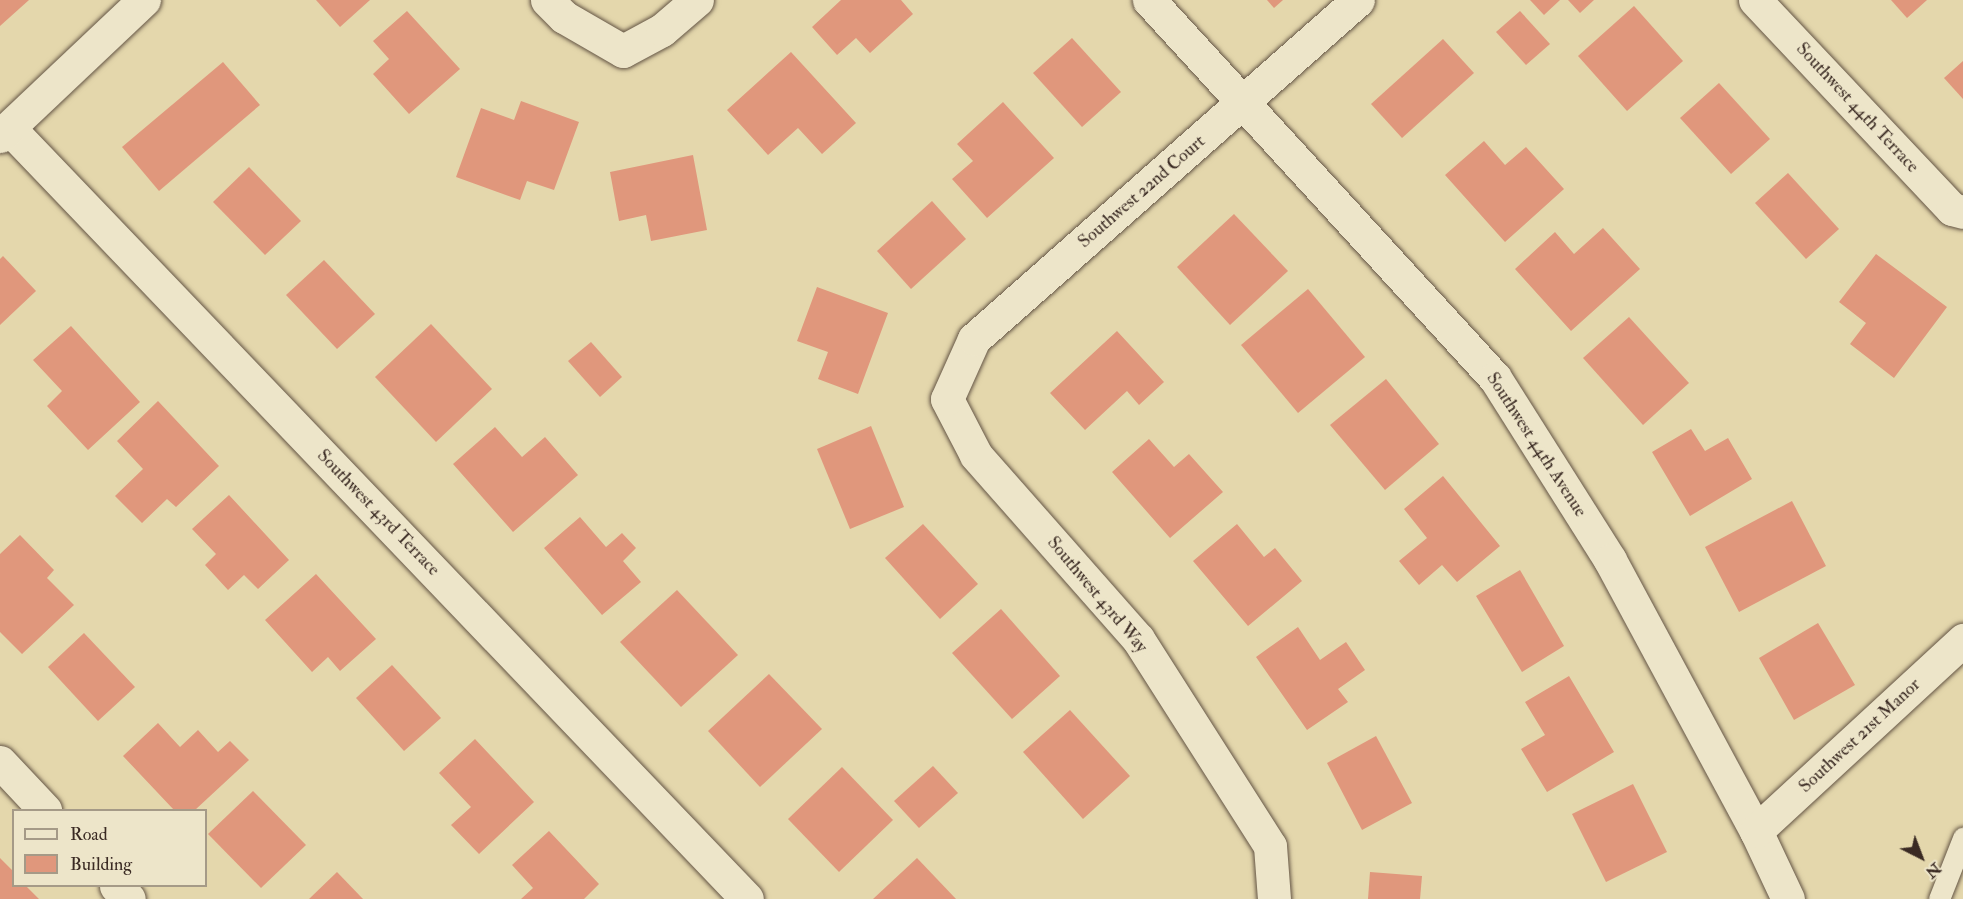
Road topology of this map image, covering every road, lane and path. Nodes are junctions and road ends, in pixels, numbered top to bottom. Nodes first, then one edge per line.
1 (144, 0) edge
2 (547, 0) edge
3 (697, 0) edge
4 (1149, 0) edge
5 (1358, 0) edge
6 (1755, 0) edge
7 (1246, 101) junction
8 (5, 132) edge
9 (1963, 212) edge
10 (947, 399) joint
11 (1963, 640) edge
12 (0, 762) edge
13 (44, 809) edge
14 (1756, 831) junction
15 (1963, 838) edge
16 (118, 887) edge
17 (1275, 898) edge
18 (129, 899) edge
19 (747, 899) edge
20 (1788, 899) edge
21 (1939, 899) edge

1 - 8 street
2 - 3 street
4 - 7 street, Southwest 44th Avenue
5 - 7 street, Southwest 22nd Court
6 - 9 street, Southwest 44th Terrace
7 - 10 street, Southwest 22nd Court
7 - 14 street, Southwest 44th Avenue
8 - 19 street, Southwest 43rd Terrace
10 - 17 street, Southwest 43rd Way
11 - 14 street, Southwest 21st Manor
12 - 13 street
14 - 20 street, Southwest 44th Avenue
15 - 21 lane
16 - 18 street

